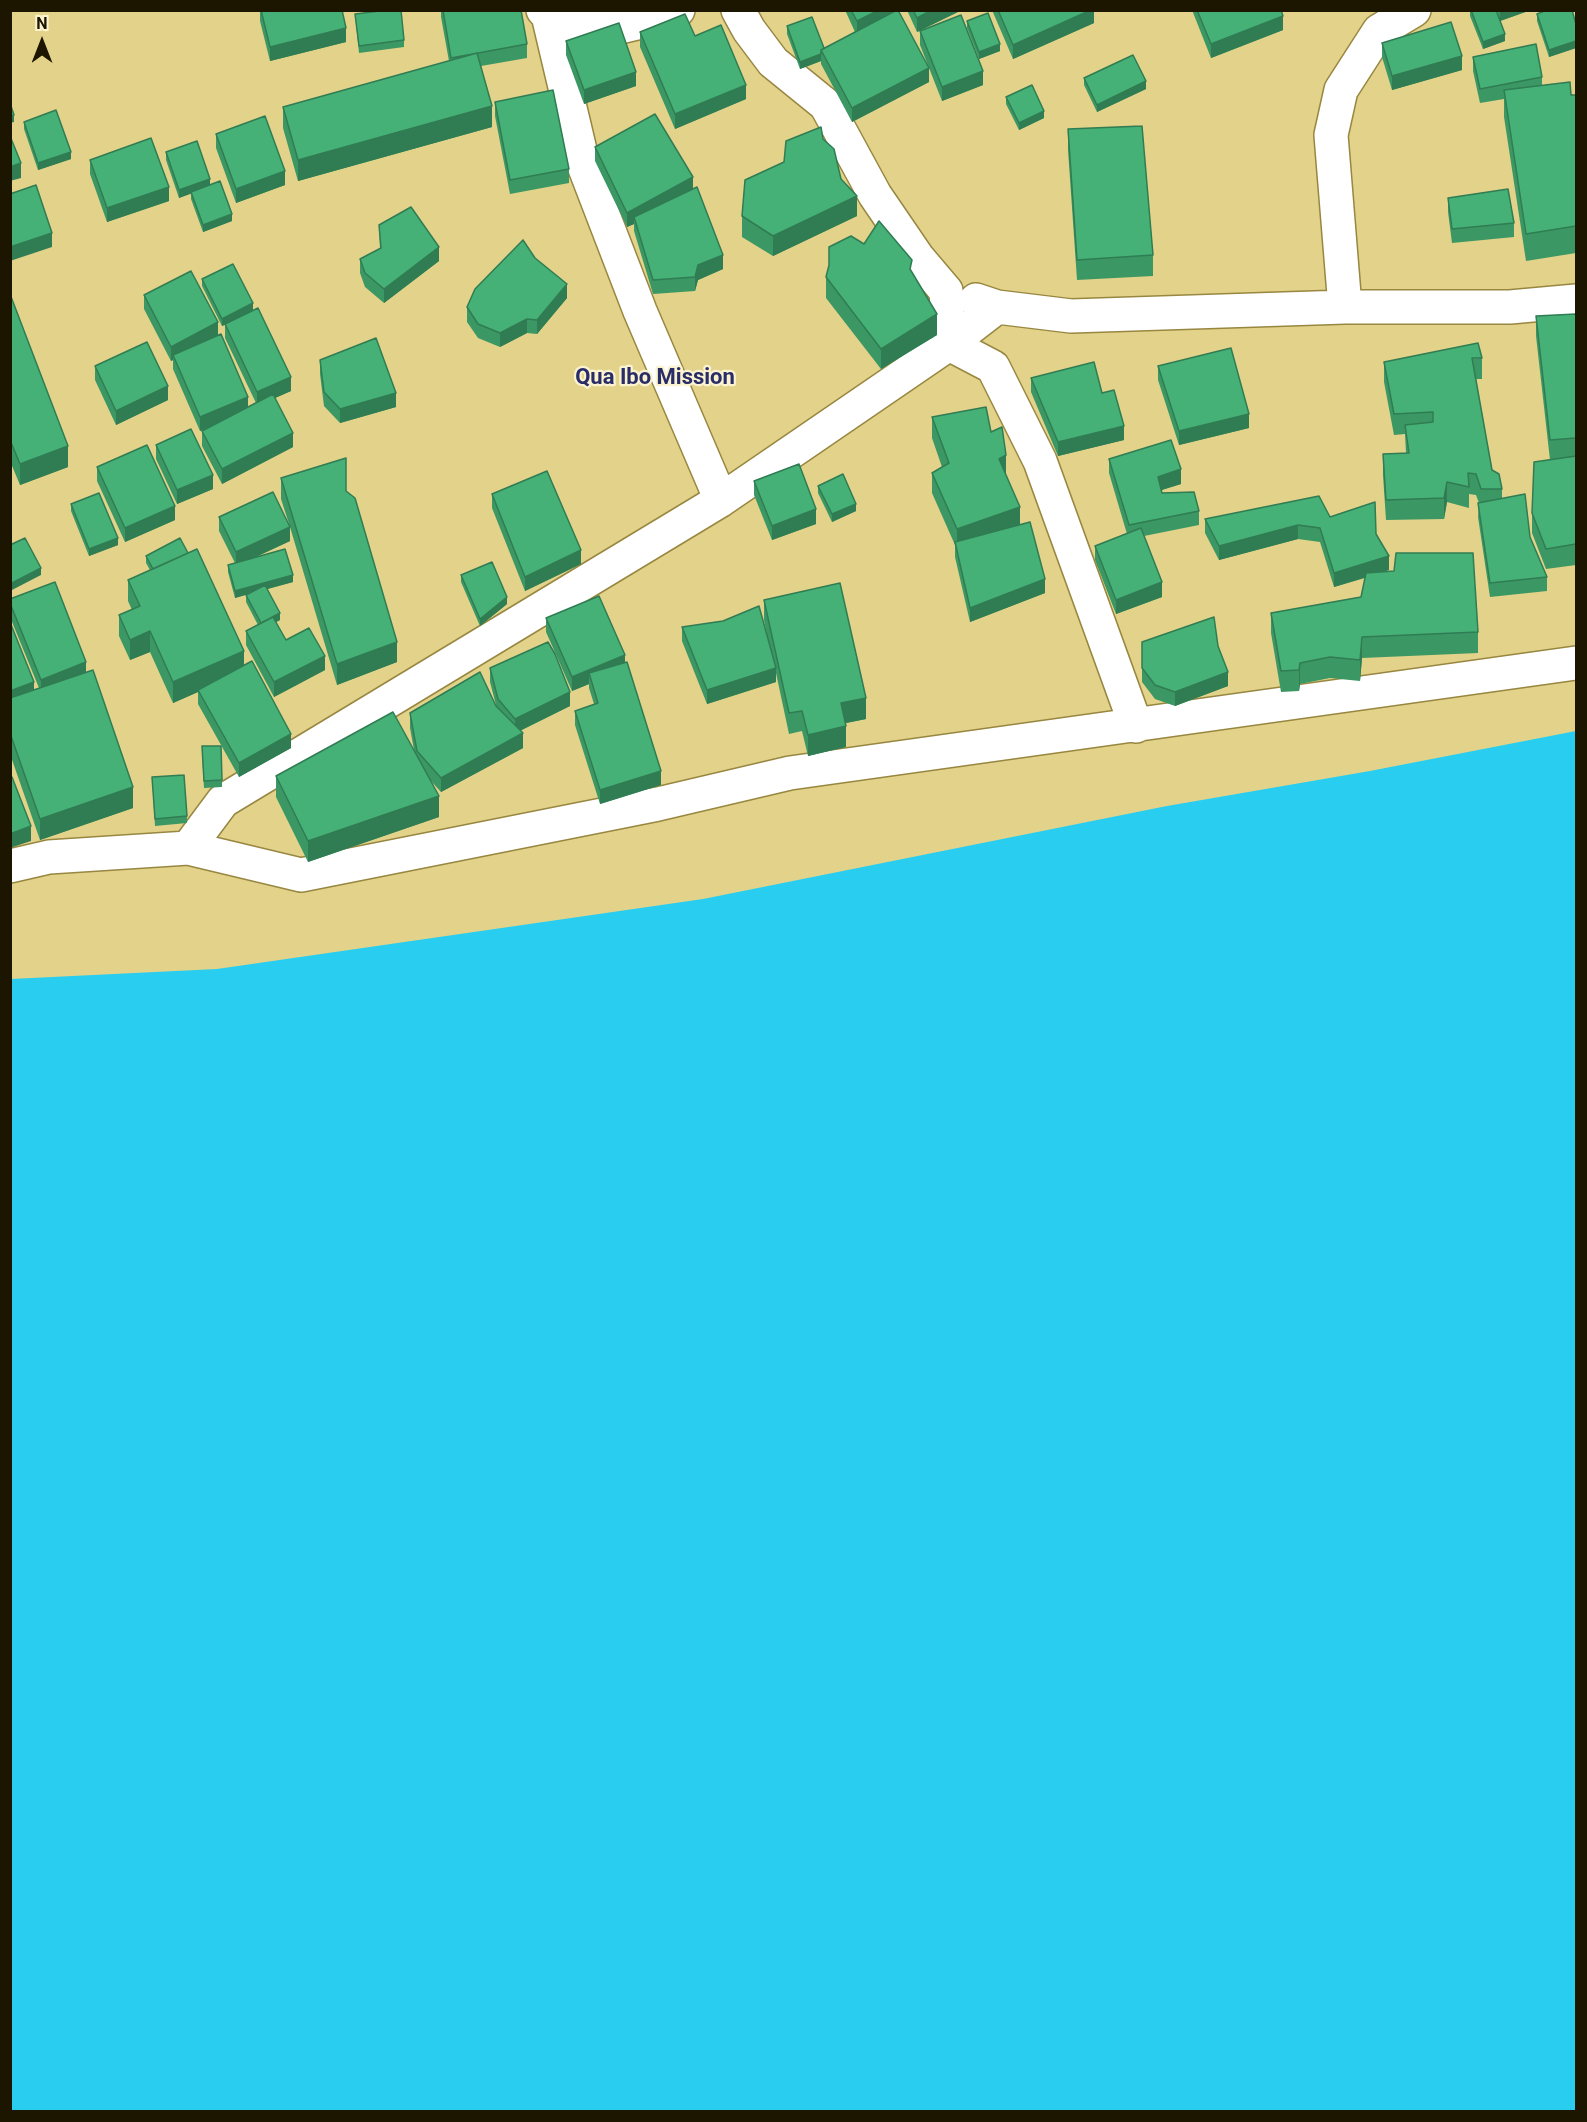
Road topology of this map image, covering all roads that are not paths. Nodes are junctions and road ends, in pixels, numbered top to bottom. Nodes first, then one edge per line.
1 (678, 10) edge
2 (738, 10) edge
3 (1414, 10) edge
4 (545, 13) edge
5 (946, 291) junction
6 (1576, 301) edge
7 (997, 307) junction
8 (1345, 307) junction
9 (949, 344) junction
10 (721, 500) junction
11 (1576, 663) edge
12 (1136, 726) junction
13 (188, 848) junction
14 (10, 866) edge

1 - 4 street
2 - 5 street
3 - 8 street
4 - 10 street
5 - 7 street
5 - 9 street
6 - 8 street
7 - 8 street
7 - 9 street
9 - 10 street
9 - 12 street
10 - 13 street
11 - 12 street
12 - 13 street
13 - 14 street

